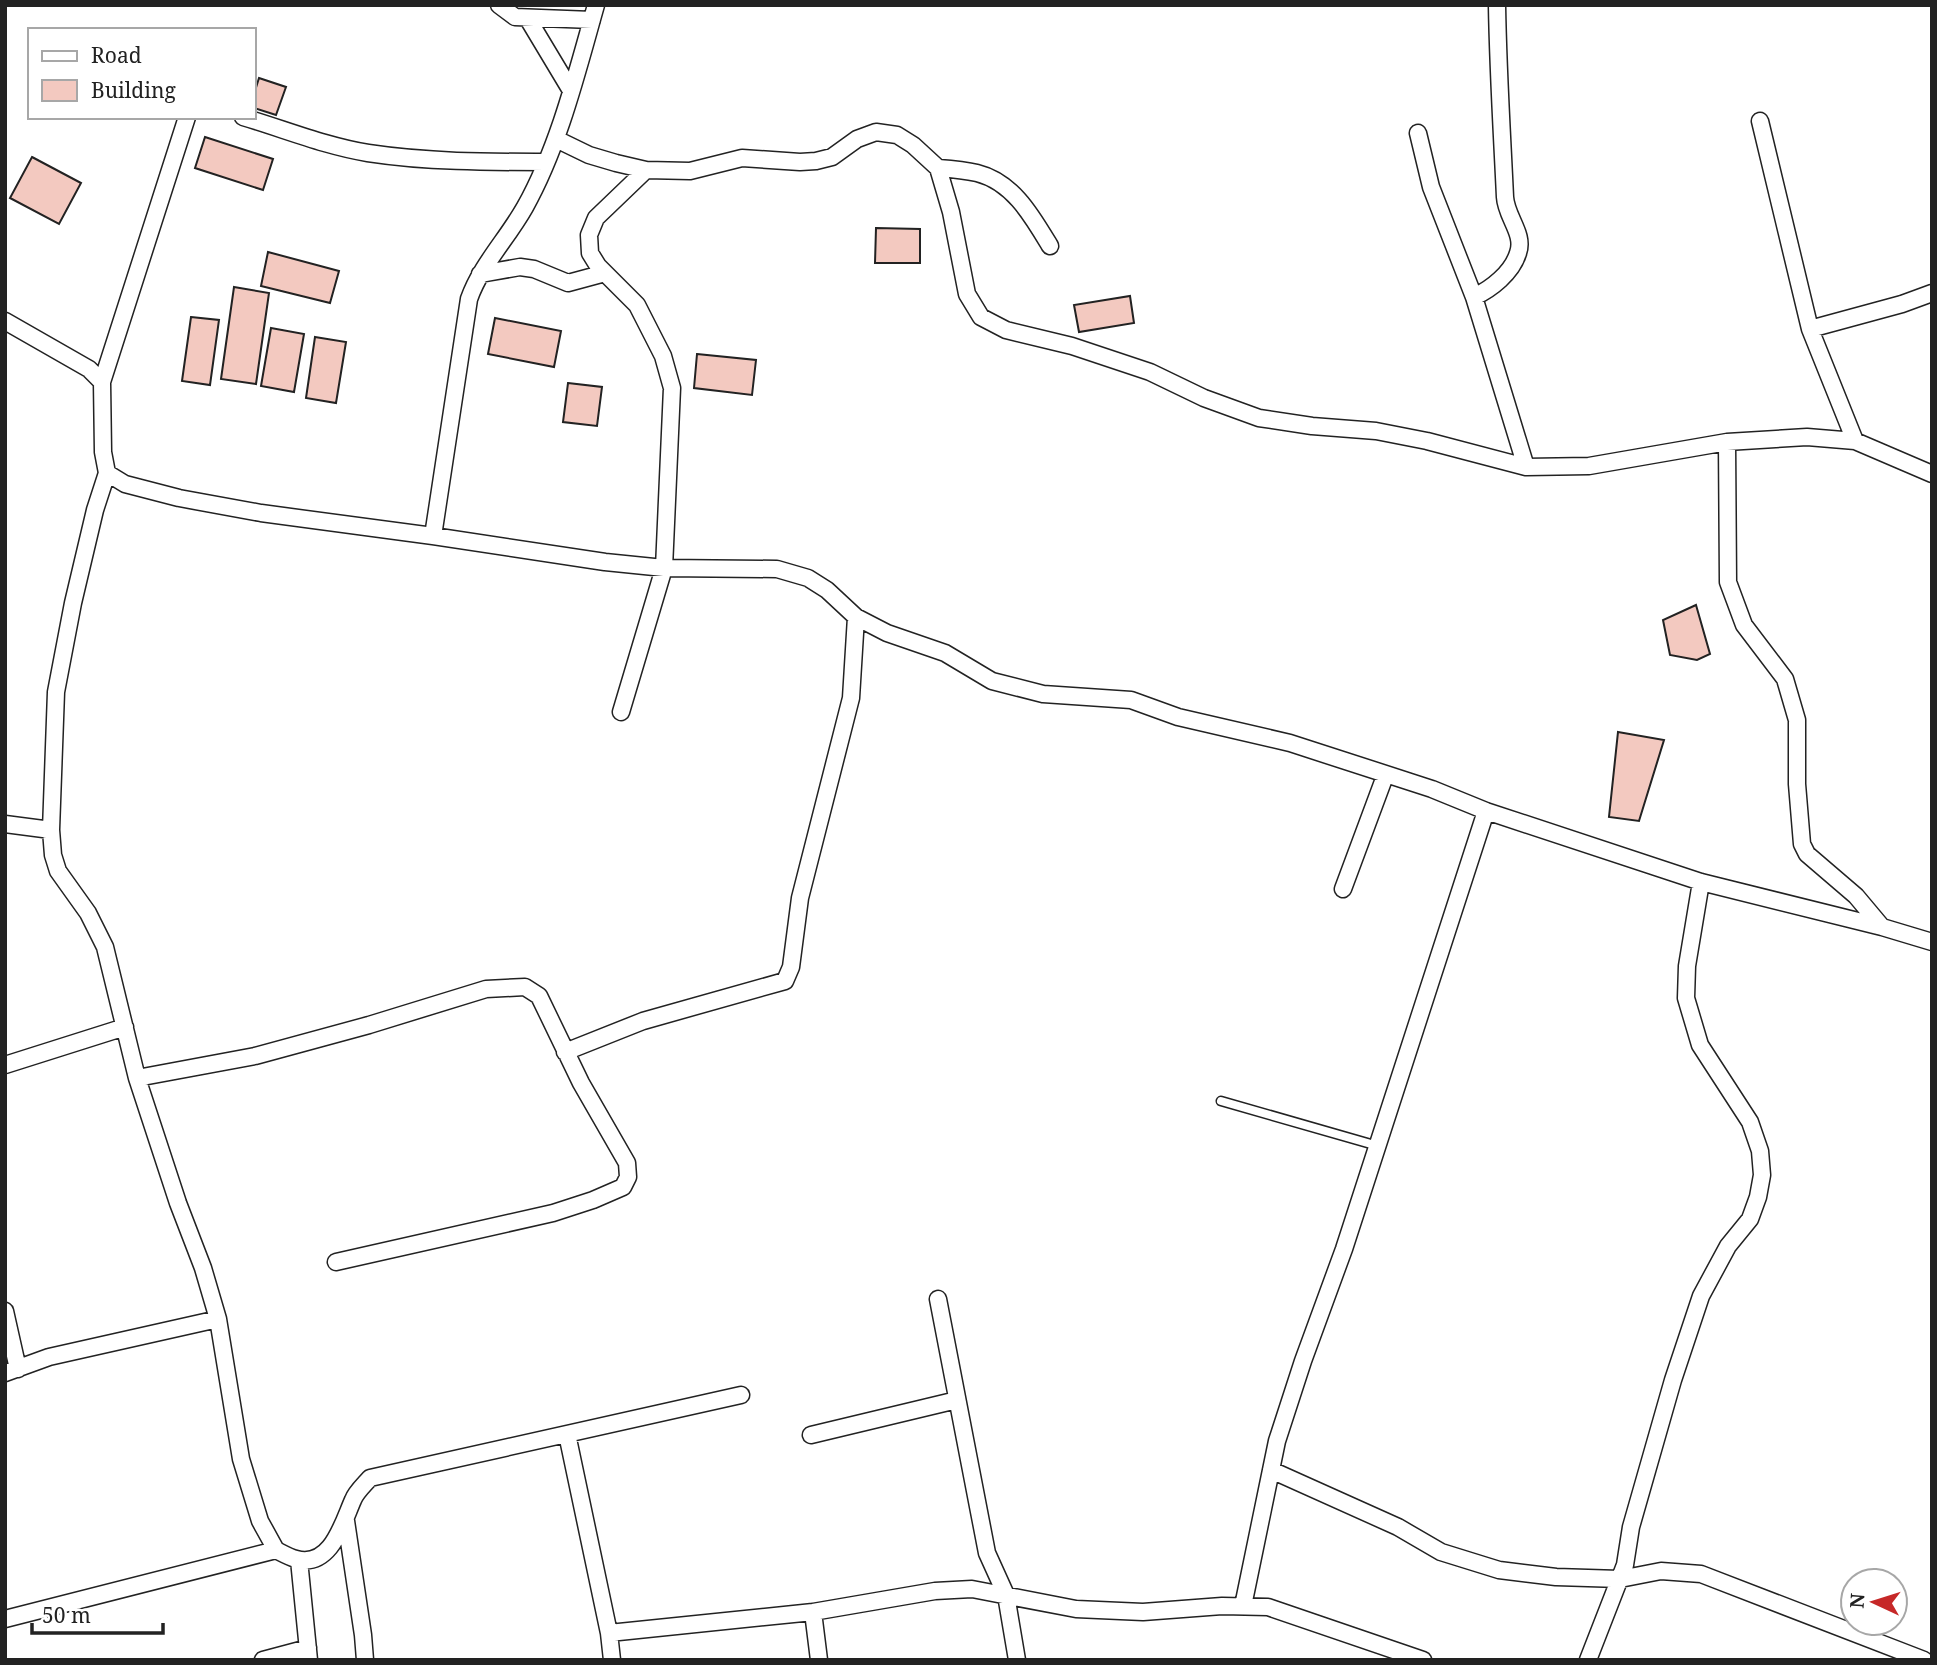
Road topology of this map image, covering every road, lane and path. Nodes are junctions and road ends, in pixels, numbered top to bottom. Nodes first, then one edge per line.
1 (499, 5) edge
2 (1497, 5) edge
3 (594, 13) edge
4 (528, 19) junction
5 (570, 89) junction
6 (186, 119) edge
7 (249, 119) edge
8 (1760, 121) dead end
9 (1418, 133) dead end
10 (556, 139) junction
11 (546, 162) junction
12 (938, 168) junction
13 (646, 170) junction
14 (1050, 246) dead end
15 (605, 273) junction
16 (480, 274) junction
17 (1932, 293) edge
18 (1474, 297) junction
19 (5, 321) edge
20 (1810, 329) junction
21 (102, 382) junction
22 (1727, 442) junction
23 (1855, 442) junction
24 (1526, 467) junction
25 (107, 473) junction
26 (1932, 474) edge
27 (433, 536) junction
28 (664, 568) junction
29 (856, 617) junction
30 (621, 712) dead end
31 (1385, 776) junction
32 (1486, 811) junction
33 (5, 824) edge
34 (51, 830) junction
35 (1701, 882) junction
36 (1343, 888) dead end
37 (1882, 927) junction
38 (1932, 942) edge
39 (125, 1027) junction
40 (565, 1052) junction
41 (5, 1065) edge
42 (137, 1079) junction
43 (1221, 1101) dead end
44 (1378, 1146) junction
45 (336, 1262) dead end
46 (938, 1299) dead end
47 (5, 1311) edge
48 (218, 1319) junction
49 (12, 1371) edge
50 (741, 1395) dead end
51 (957, 1400) junction
52 (567, 1434) junction
53 (811, 1435) dead end
54 (1270, 1470) junction
55 (346, 1521) junction
56 (276, 1550) junction
57 (299, 1560) junction
58 (1620, 1579) junction
59 (1006, 1595) junction
60 (1243, 1605) junction
61 (813, 1612) junction
62 (5, 1619) edge
63 (609, 1633) junction
64 (308, 1654) edge
65 (263, 1660) edge
66 (365, 1660) edge
67 (612, 1660) edge
68 (819, 1660) edge
69 (1017, 1660) edge
70 (1423, 1660) edge
71 (1588, 1660) edge
72 (1924, 1660) edge

1 - 4 street
2 - 18 street
3 - 4 street
3 - 5 street
4 - 5 street
5 - 10 street
6 - 21 street
7 - 11 street
8 - 20 street
9 - 18 street
10 - 11 street
10 - 13 street
11 - 16 street
12 - 13 street
12 - 14 street
12 - 24 street
13 - 15 street
15 - 16 street
15 - 28 street
16 - 27 street
17 - 20 street
18 - 24 street
19 - 21 street
20 - 23 street
21 - 25 street
22 - 23 street
22 - 24 street
22 - 37 street
23 - 26 street
25 - 27 street
25 - 34 street
27 - 28 street
28 - 29 street
28 - 30 street
29 - 31 street
29 - 40 street
31 - 32 street
31 - 36 street
32 - 35 street
32 - 44 street
33 - 34 street
34 - 39 street
35 - 37 street
35 - 58 street
37 - 38 street
39 - 41 street
39 - 42 street
40 - 42 street
40 - 45 street
42 - 48 street
43 - 44 lane
44 - 54 street
46 - 51 street
47 - 49 street
48 - 49 street
48 - 56 street
50 - 52 street
51 - 53 street
51 - 59 street
52 - 55 street
52 - 63 street
54 - 58 street
54 - 60 street
55 - 57 street
55 - 66 street
56 - 57 street
56 - 62 street
57 - 64 street
58 - 71 street
58 - 72 street
59 - 60 street
59 - 61 street
59 - 69 street
60 - 70 street
61 - 63 street
61 - 68 street
63 - 67 street
64 - 65 street

